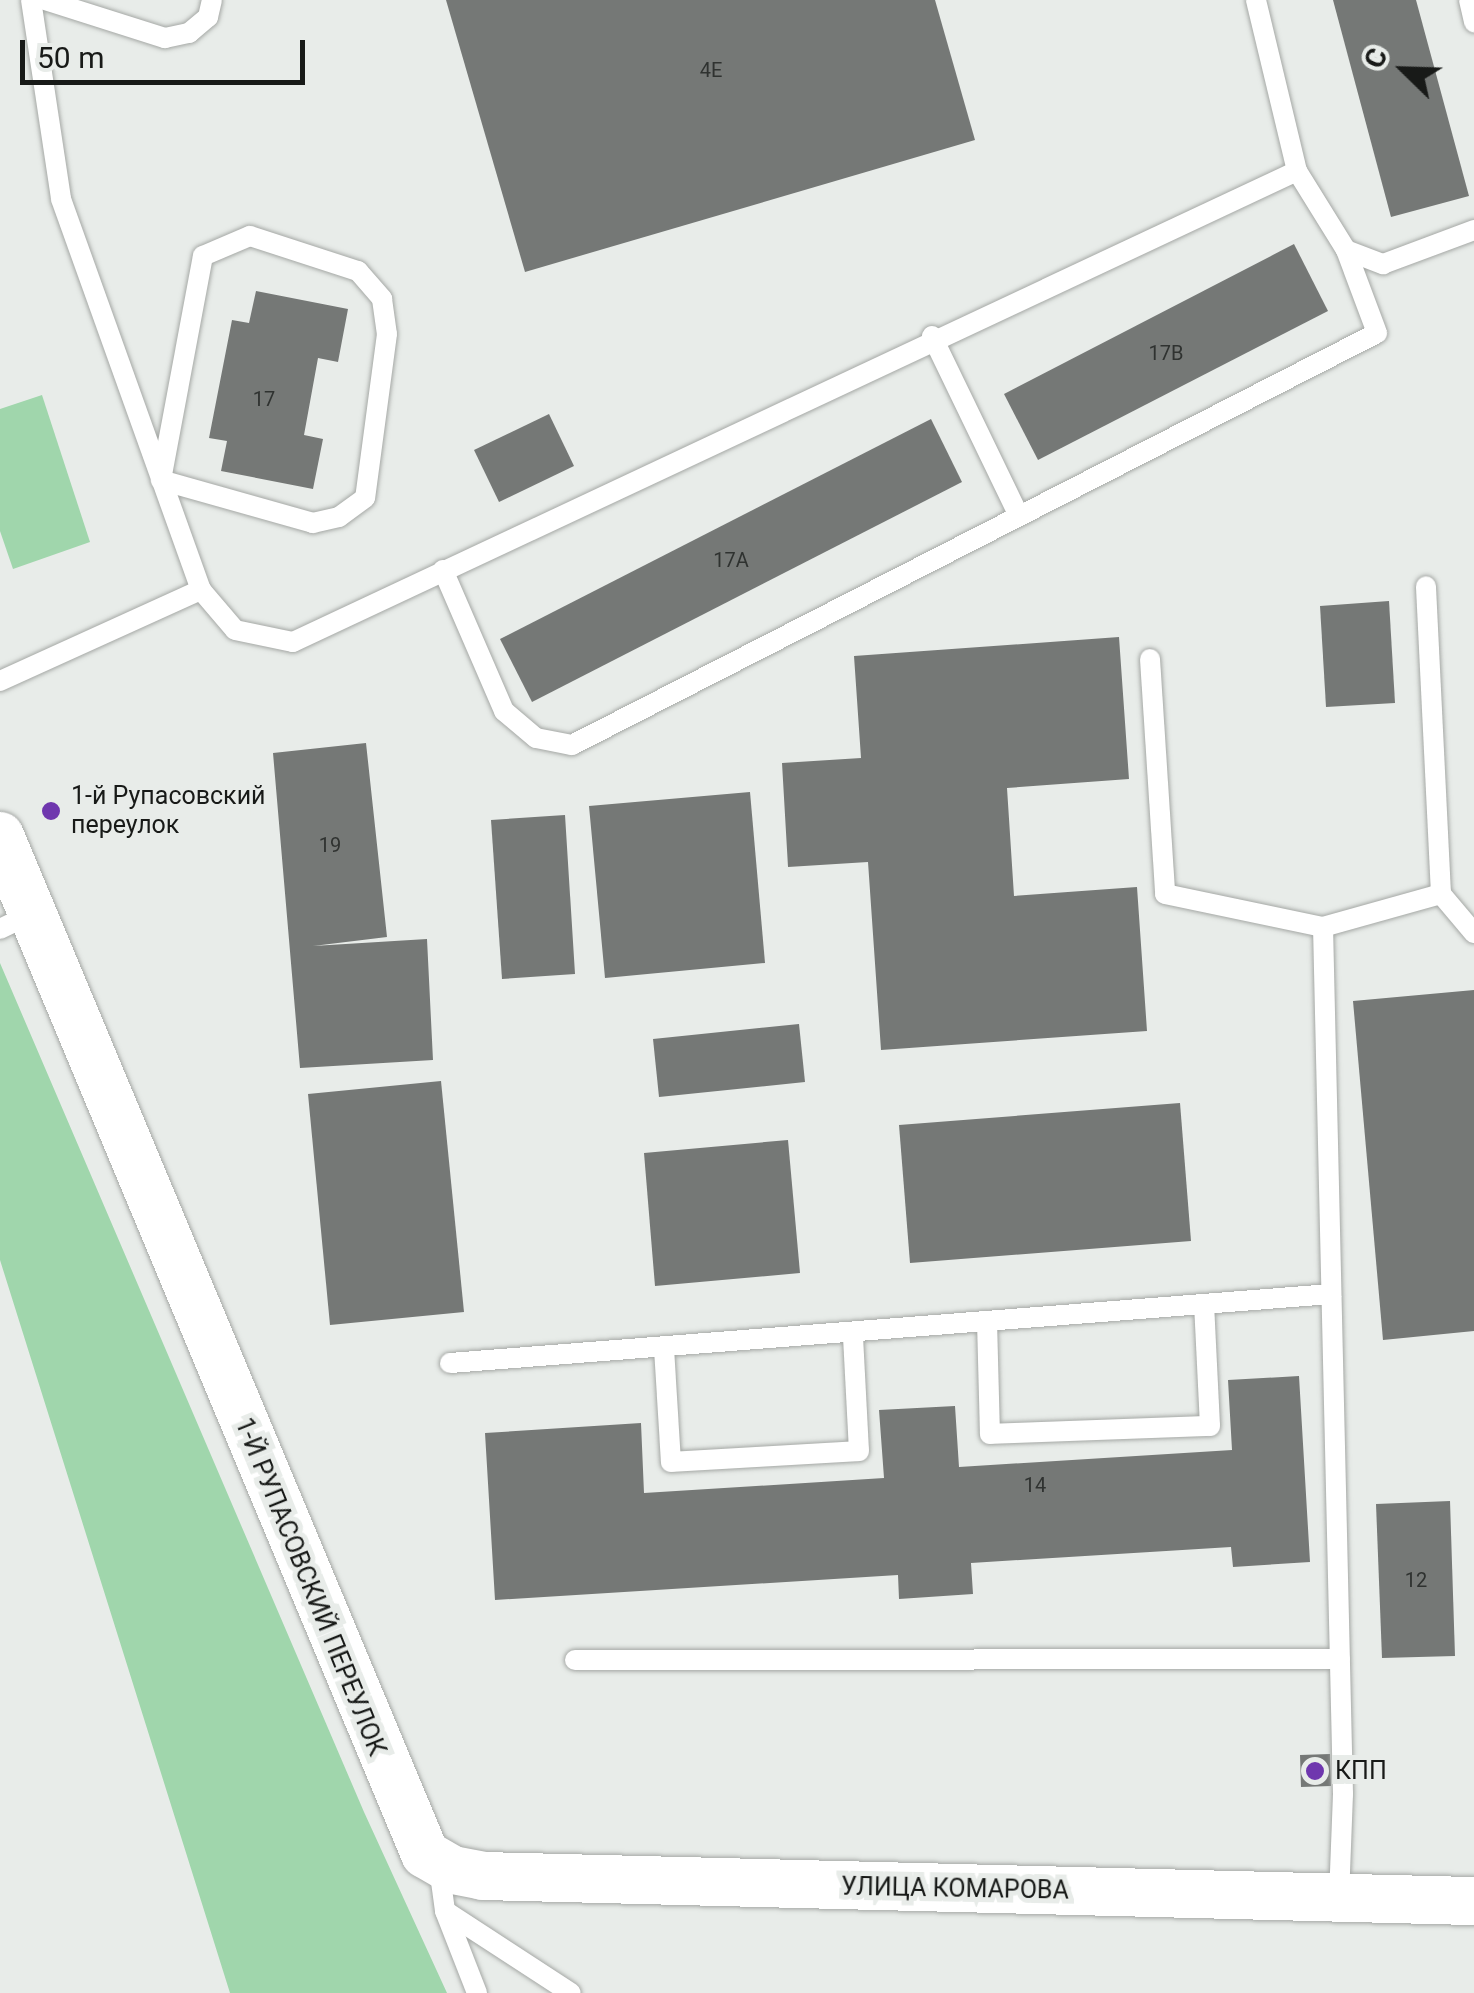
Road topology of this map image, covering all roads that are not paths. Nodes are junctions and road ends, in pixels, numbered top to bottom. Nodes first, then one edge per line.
1 (31, 0) edge
2 (45, 0) edge
3 (212, 0) edge
4 (1256, 0) edge
5 (1469, 0) edge
6 (1474, 22) edge
7 (1296, 171) junction
8 (1474, 230) edge
9 (1346, 250) junction
10 (932, 336) junction
11 (161, 480) junction
12 (1019, 516) junction
13 (443, 570) junction
14 (1426, 586) dead end
15 (202, 590) junction
16 (1150, 659) dead end
17 (0, 681) edge
18 (0, 836) edge
19 (1441, 894) junction
20 (16, 922) edge
21 (1323, 927) junction
22 (1474, 933) edge
23 (1331, 1294) junction
24 (1204, 1304) junction
25 (987, 1321) junction
26 (853, 1335) junction
27 (664, 1348) junction
28 (450, 1363) dead end
29 (1340, 1659) junction
30 (575, 1660) dead end
31 (439, 1864) junction
32 (1339, 1898) junction
33 (1474, 1901) edge
34 (446, 1911) junction
35 (477, 1993) edge
36 (571, 1993) edge

1 - 11 lane
2 - 3 lane
4 - 7 lane
5 - 6 lane
7 - 9 lane
7 - 10 lane
8 - 9 lane
9 - 12 lane
10 - 12 lane
10 - 13 lane
11 - 11 lane
11 - 15 lane
12 - 13 lane
13 - 15 lane
14 - 19 lane
15 - 17 lane
16 - 21 lane
18 - 20 street, 1-Й РУПАСОВСКИЙ ПЕРЕУЛОК
19 - 21 lane
19 - 22 lane
20 - 31 street, 1-Й РУПАСОВСКИЙ ПЕРЕУЛОК
21 - 23 lane
23 - 24 lane
23 - 29 lane
24 - 25 lane
24 - 25 lane
25 - 26 lane
26 - 27 lane
26 - 27 lane
27 - 28 lane
29 - 30 lane
29 - 32 lane
31 - 32 street, УЛИЦА КОМАРОВА
31 - 34 lane
32 - 33 street, УЛИЦА КОМАРОВА
34 - 35 lane
34 - 36 lane

